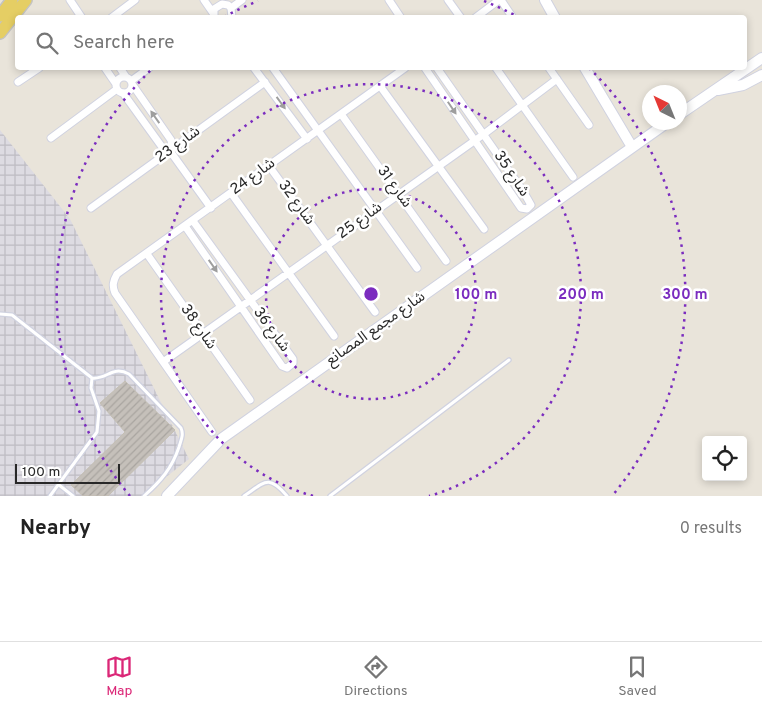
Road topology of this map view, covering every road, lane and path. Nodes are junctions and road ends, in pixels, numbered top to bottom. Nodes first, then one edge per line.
1 (12, 0) edge
2 (26, 0) edge
3 (70, 0) edge
4 (135, 0) edge
5 (204, 0) edge
6 (242, 0) edge
7 (389, 0) edge
8 (448, 0) edge
9 (500, 0) edge
10 (545, 0) edge
11 (230, 10) edge
12 (80, 15) edge
13 (115, 15) edge
14 (214, 15) edge
15 (399, 15) edge
16 (459, 15) edge
17 (479, 15) edge
18 (511, 15) edge
19 (553, 15) edge
20 (0, 16) edge
21 (0, 33) edge
22 (762, 58) edge
23 (747, 68) edge
24 (36, 70) edge
25 (106, 70) edge
26 (122, 70) edge
27 (147, 70) edge
28 (256, 70) edge
29 (274, 70) edge
30 (402, 70) edge
31 (426, 70) edge
32 (437, 70) edge
33 (497, 70) edge
34 (550, 70) edge
35 (586, 70) edge
36 (744, 70) edge
37 (762, 75) edge
38 (557, 80) junction
39 (130, 81) junction
40 (18, 82) dead end
41 (265, 82) junction
42 (380, 86) junction
43 (119, 88) junction
44 (714, 90) junction
45 (522, 105) junction
46 (687, 109) edge
47 (341, 114) junction
48 (589, 125) dead end
49 (319, 130) junction
50 (656, 130) edge
51 (484, 134) junction
52 (51, 138) dead end
53 (307, 139) junction
54 (474, 141) junction
55 (632, 147) junction
56 (170, 151) junction
57 (269, 166) junction
58 (438, 166) junction
59 (573, 177) dead end
60 (232, 193) junction
61 (399, 193) junction
62 (91, 208) dead end
63 (210, 208) junction
64 (376, 210) junction
65 (193, 221) junction
66 (185, 226) junction
67 (484, 229) dead end
68 (326, 245) junction
69 (147, 254) junction
70 (446, 261) dead end
71 (417, 268) dead end
72 (288, 272) junction
73 (249, 300) junction
74 (241, 306) junction
75 (375, 312) dead end
76 (0, 314) edge
77 (202, 333) junction
78 (334, 336) dead end
79 (509, 360) dead end
80 (163, 362) junction
81 (92, 378) junction
82 (250, 400) dead end
83 (212, 432) dead end
84 (58, 485) junction
85 (50, 496) edge
86 (73, 496) edge
87 (144, 496) edge
88 (168, 496) edge
89 (244, 496) edge
90 (287, 496) edge
91 (330, 496) edge

1 - 20 main road
2 - 21 main road
3 - 12 street
4 - 13 street
5 - 14 street
6 - 11 street
7 - 15 street
8 - 16 street
9 - 17 street
9 - 18 street
10 - 19 street
11 - 14 street
22 - 23 street
24 - 40 street
25 - 43 street
26 - 39 street
27 - 39 street
28 - 41 street
29 - 49 street
30 - 42 street, شارع 24
31 -> 54 street, شارع 35
32 - 51 street, شارع 35
33 - 45 street
34 - 38 street
35 - 55 street
36 - 44 street
37 - 44 street
38 - 45 street, شارع 25
38 - 48 street
39 - 43 street
39 - 43 street
56 -> 39 street
41 -> 53 street
41 - 56 street, شارع 23
42 - 47 street, شارع 24
42 - 58 street
43 - 52 street
43 - 56 street
44 - 46 street
45 - 51 street, شارع 25
45 - 59 street
47 - 49 street, شارع 24
47 - 61 street, شارع 31
49 - 53 street, شارع 24
49 - 64 street
50 - 55 street, شارع مجمع المصانع
51 - 54 street, شارع 25
51 - 54 street, شارع 35
53 - 57 street, شارع 24
54 - 58 street, شارع 25
55 - 88 street, شارع مجمع المصانع
56 - 62 street, شارع 23
56 - 63 street
57 - 60 street, شارع 24
57 - 68 street, شارع 32
58 - 61 street, شارع 25
58 - 67 street
60 - 63 street, شارع 24
60 - 72 street
61 - 64 street, شارع 25
61 - 70 street, شارع 31
63 - 65 street, شارع 24
64 - 68 street, شارع 25
64 - 71 street
65 - 66 street, شارع 24
65 - 73 street, شارع 36
66 - 69 street, شارع 24
66 -> 74 street, شارع 36
68 - 72 street, شارع 25
68 - 75 street, شارع 32
69 - 77 street, شارع 38
69 - 80 street, شارع 24
72 - 73 street, شارع 25
72 - 78 street
73 - 74 street, شارع 25
73 - 74 street, شارع 36
74 - 77 street, شارع 25
76 - 81 lane
77 - 80 street, شارع 25
77 - 82 street, شارع 38
79 - 91 lane
80 - 83 street
81 - 84 lane
81 - 87 lane
84 - 85 lane
84 - 86 lane
89 - 90 lane

